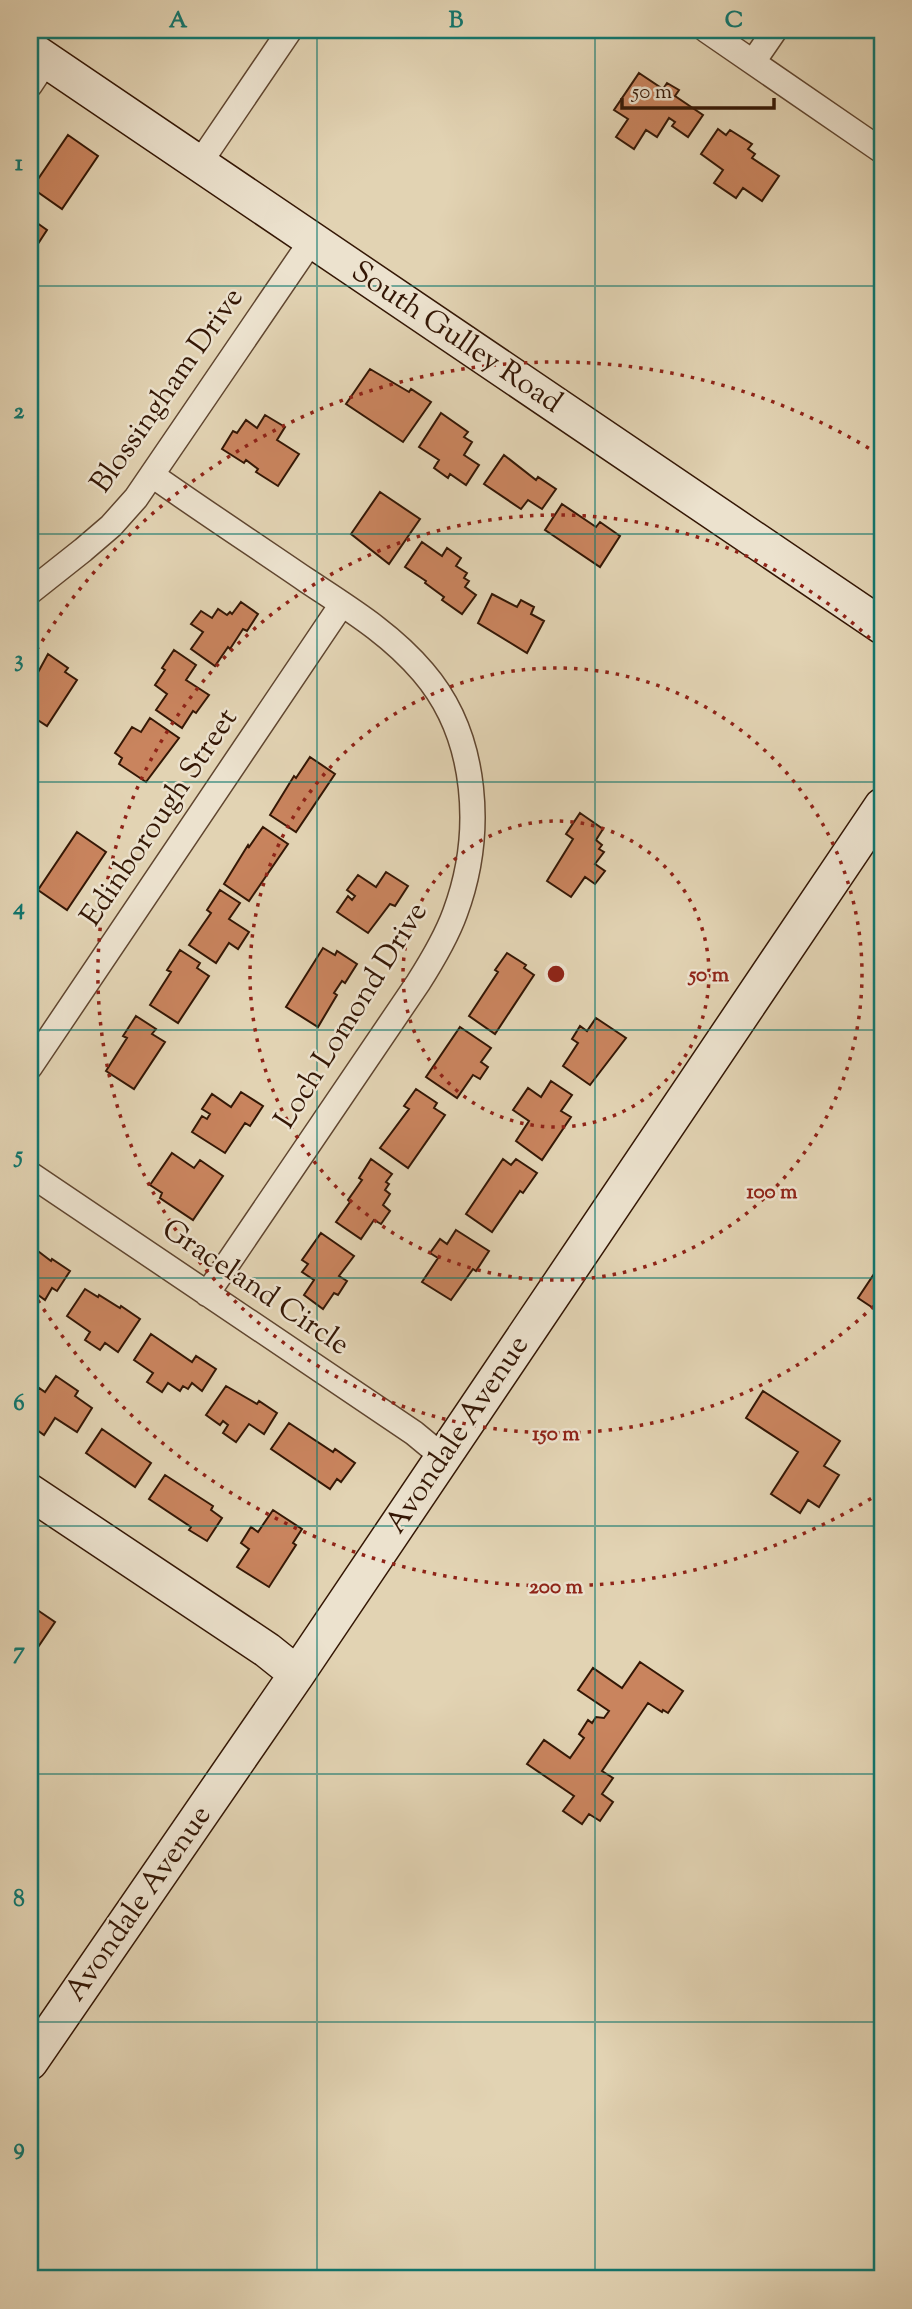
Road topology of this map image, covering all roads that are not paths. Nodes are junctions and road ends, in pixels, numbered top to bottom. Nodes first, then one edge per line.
1 (290, 30) edge
2 (706, 30) edge
3 (775, 30) edge
4 (753, 62) junction
5 (35, 65) edge
6 (882, 151) edge
7 (199, 164) junction
8 (312, 240) junction
9 (152, 475) junction
10 (30, 592) edge
11 (342, 604) junction
12 (882, 626) edge
13 (882, 806) edge
14 (30, 1067) edge
15 (30, 1174) edge
16 (208, 1294) junction
17 (443, 1457) junction
18 (30, 1492) edge
19 (297, 1674) junction
20 (30, 2062) edge

1 - 7 street
2 - 4 street
3 - 4 street
4 - 6 street
5 - 7 street, South Gulley Road
7 - 8 street, South Gulley Road
8 - 9 street, Blossingham Drive
8 - 12 street, South Gulley Road
9 - 10 street, Blossingham Drive
9 - 11 street, Loch Lomond Drive
11 - 14 street, Edinborough Street
11 - 16 street, Loch Lomond Drive
13 - 17 street, Avondale Avenue
15 - 16 street, Graceland Circle
16 - 17 street, Graceland Circle
17 - 19 street, Avondale Avenue
18 - 19 street
19 - 20 street, Avondale Avenue

